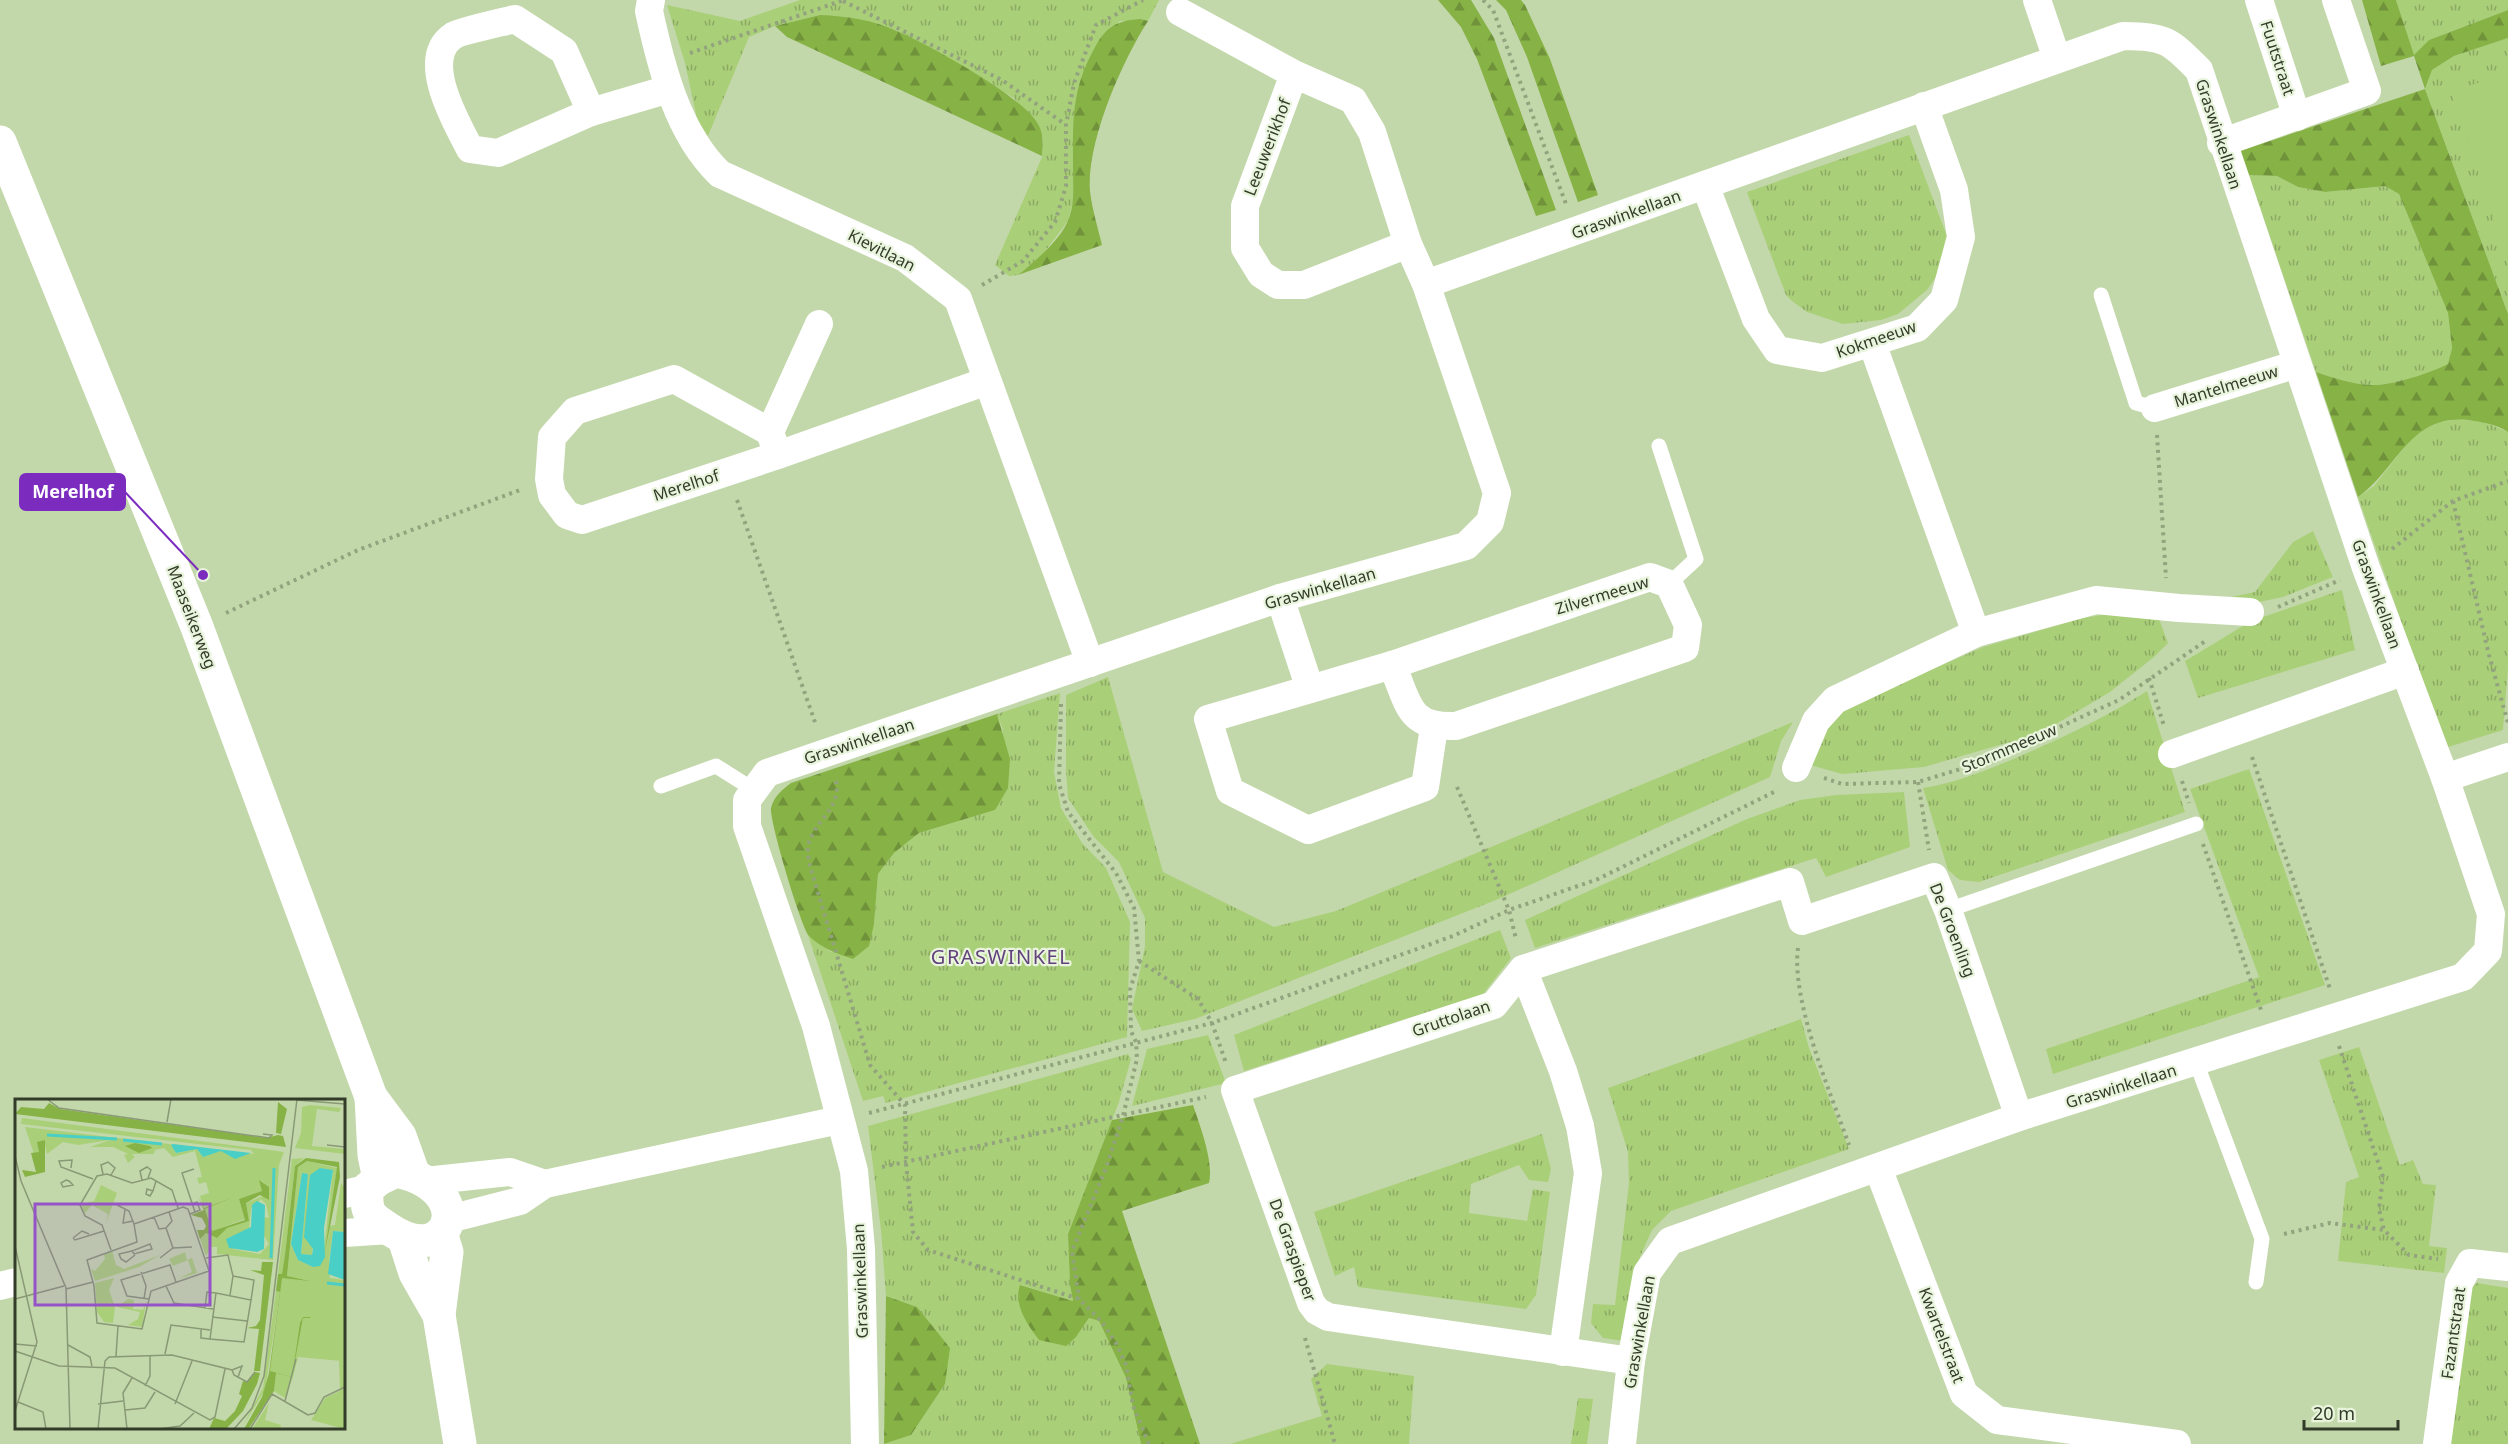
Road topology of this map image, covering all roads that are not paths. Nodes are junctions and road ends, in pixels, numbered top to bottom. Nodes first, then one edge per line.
1 (651, 0) edge
2 (2037, 0) edge
3 (2259, 0) edge
4 (2336, 0) edge
5 (1180, 12) dead end
6 (2057, 59) junction
7 (1294, 74) junction
8 (665, 76) junction
9 (1924, 106) junction
10 (591, 112) junction
11 (2297, 117) junction
12 (0, 142) edge
13 (2221, 143) junction
14 (1705, 185) junction
15 (1408, 244) junction
16 (1426, 284) junction
17 (2101, 295) dead end
18 (819, 324) dead end
19 (1872, 343) junction
20 (2297, 364) junction
21 (987, 381) junction
22 (2155, 408) joint
23 (774, 443) junction
24 (1659, 446) dead end
25 (1669, 584) junction
26 (1280, 598) junction
27 (2250, 612) road end
28 (1976, 633) junction
29 (1090, 663) junction
30 (1392, 665) junction
31 (2405, 671) junction
32 (1310, 689) junction
33 (1434, 727) junction
34 (2172, 754) road end
35 (2508, 758) edge
36 (1796, 768) road end
37 (2445, 778) junction
38 (661, 786) dead end
39 (754, 790) junction
40 (2196, 824) road end
41 (1948, 910) junction
42 (1523, 969) junction
43 (2196, 1062) junction
44 (1235, 1090) joint
45 (371, 1097) junction
46 (2019, 1117) junction
47 (839, 1120) junction
48 (1869, 1171) junction
49 (419, 1178) junction
50 (545, 1184) junction
51 (363, 1187) edge
52 (445, 1226) junction
53 (345, 1233) edge
54 (397, 1235) junction
55 (2508, 1267) edge
56 (15, 1282) edge
57 (2256, 1282) dead end
58 (0, 1286) edge
59 (439, 1315) junction
60 (1563, 1352) junction
61 (1632, 1361) junction
62 (460, 1444) edge
63 (865, 1444) edge
64 (1622, 1444) edge
65 (2177, 1444) edge
66 (2437, 1444) edge

1 - 8 street, Kievitlaan
2 - 6 street
3 - 11 street, Fuutstraat
4 - 11 street, Fuutstraat
5 - 7 street
6 - 9 street, Graswinkellaan
6 - 13 street, Graswinkellaan
7 - 15 street
7 - 15 street, Leeuwerikhof
8 - 10 street
8 - 21 street, Kievitlaan
9 - 14 street, Graswinkellaan
9 - 19 street, Kokmeeuw
10 - 10 street
11 - 13 street, Fuutstraat
12 - 45 street, Maaseikerweg
13 - 20 street, Graswinkellaan
14 - 16 street, Graswinkellaan
14 - 19 street, Kokmeeuw
15 - 16 street
16 - 26 street, Graswinkellaan
17 - 22 lane
18 - 23 street
19 - 28 street
20 - 22 street, Mantelmeeuw
20 - 31 street, Graswinkellaan
21 - 23 street, Merelhof
21 - 29 street
23 - 23 street, Merelhof
24 - 25 lane
25 - 30 street, Zilvermeeuw
25 - 33 street, Zilvermeeuw
26 - 29 street, Graswinkellaan
26 - 32 street
27 - 28 street
28 - 36 street
29 - 39 street, Graswinkellaan
30 - 32 street, Zilvermeeuw
30 - 33 street
31 - 34 street, Graswinkellaan
31 - 37 street, Graswinkellaan
32 - 33 street, Zilvermeeuw
35 - 37 street
37 - 43 street, Graswinkellaan
38 - 39 lane
39 - 47 street, Graswinkellaan
40 - 41 lane
41 - 42 street, De Groenling
41 - 46 street, De Groenling
42 - 44 street, Gruttolaan
42 - 60 street
43 - 46 street, Graswinkellaan
43 - 57 lane
44 - 60 street, De Graspieper
45 - 49 street, Maaseikerweg
45 - 51 street, Maaseikerweg
46 - 48 street, Graswinkellaan
47 - 50 street
47 - 63 street, Graswinkellaan
48 - 61 street, Graswinkellaan
48 - 65 street, Kwartelstraat
49 - 50 street
49 - 51 street
49 - 52 street
50 - 52 street
51 - 54 street
52 - 54 street
52 - 59 street
53 - 54 street
54 - 59 street
55 - 66 street, Fazantstraat
56 - 58 street
59 - 62 street
60 - 61 street, De Graspieper
61 - 64 street, Graswinkellaan

